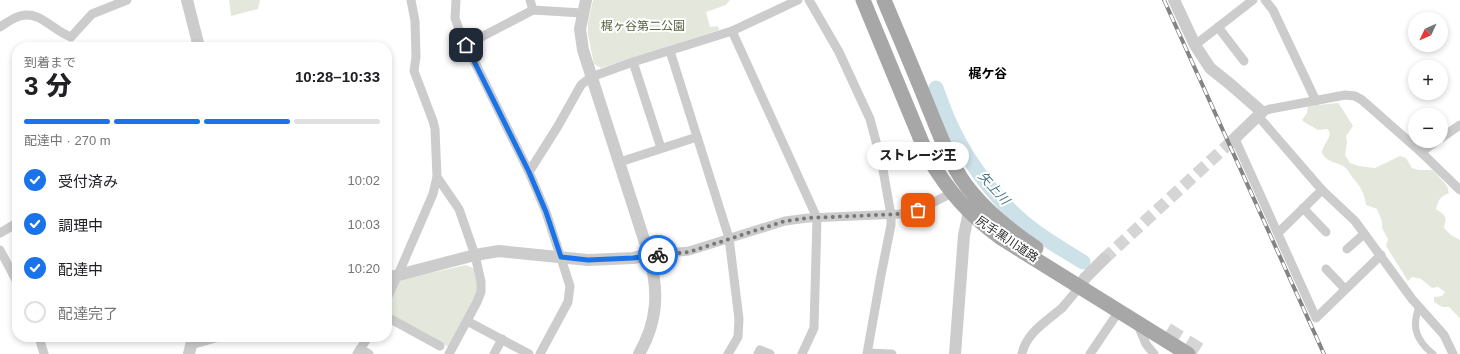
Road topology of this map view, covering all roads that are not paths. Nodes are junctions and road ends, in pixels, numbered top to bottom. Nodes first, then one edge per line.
1 (128, 0) edge
2 (187, 0) edge
3 (411, 0) edge
4 (456, 0) edge
5 (530, 0) edge
6 (586, 0) edge
7 (798, 0) edge
8 (809, 0) edge
9 (863, 0) edge
10 (884, 0) edge
11 (1174, 0) edge
12 (1253, 0) edge
13 (1265, 0) edge
14 (533, 10) junction
15 (582, 14) junction
16 (0, 27) edge
17 (1218, 27) junction
18 (732, 31) junction
19 (198, 42) edge
20 (466, 45) junction
21 (1195, 45) junction
22 (670, 51) junction
23 (1244, 61) dead end
24 (633, 62) junction
25 (591, 77) junction
26 (1316, 101) junction
27 (1260, 114) junction
28 (1460, 125) edge
29 (1448, 133) edge
30 (697, 137) junction
31 (1234, 140) joint
32 (661, 148) junction
33 (1427, 148) edge
34 (1421, 152) junction
35 (620, 162) junction
36 (529, 172) junction
37 (437, 177) junction
38 (1459, 187) edge
39 (1322, 190) junction
40 (952, 193) junction
41 (978, 199) junction
42 (1303, 208) junction
43 (969, 212) junction
44 (891, 215) junction
45 (817, 218) junction
46 (12, 226) edge
47 (1326, 232) dead end
48 (0, 233) edge
49 (1278, 233) junction
50 (1364, 234) junction
51 (730, 238) junction
52 (1347, 249) dead end
53 (0, 250) edge
54 (649, 255) junction
55 (1381, 255) junction
56 (475, 256) junction
57 (561, 257) junction
58 (1104, 259) tunnel mouth
59 (1326, 269) dead end
60 (12, 273) edge
61 (393, 277) edge
62 (1082, 282) junction
63 (1345, 289) junction
64 (1419, 307) junction
65 (1119, 311) junction
66 (392, 320) edge
67 (467, 321) junction
68 (1136, 322) junction
69 (1167, 330) tunnel mouth
70 (502, 339) junction
71 (40, 342) edge
72 (203, 342) edge
73 (365, 342) edge
74 (191, 346) edge
75 (440, 346) dead end
76 (358, 352) edge
77 (1425, 352) edge
78 (868, 353) edge
79 (44, 354) edge
80 (369, 354) edge
81 (449, 354) edge
82 (494, 354) edge
83 (529, 354) edge
84 (540, 354) edge
85 (640, 354) edge
86 (728, 354) edge
87 (758, 354) edge
88 (770, 354) edge
89 (802, 354) edge
90 (892, 354) edge
91 (955, 354) edge
92 (1022, 354) edge
93 (1090, 354) edge
94 (1154, 354) edge
95 (1188, 354) edge
96 (1433, 354) edge
97 (1453, 354) edge

1 - 16 street
2 - 19 street
3 - 37 street
4 - 20 street
5 - 14 street
6 - 15 street
7 - 18 street
8 - 44 street
9 - 40 main road, 尻手黒川道路
10 - 41 main road, 尻手黒川道路
11 - 21 street
12 - 17 street
13 - 26 street
14 - 15 street
14 - 20 street
15 - 25 street
17 - 21 street
17 - 23 street
18 - 22 street
18 - 45 street
20 - 36 street
21 - 27 street
22 - 24 street
22 - 30 street
24 - 25 street
24 - 32 street
25 - 35 street
25 - 36 street
26 - 27 street
26 - 34 street
27 - 31 street
27 - 39 street
28 - 29 street
30 - 32 street
30 - 51 street
31 - 49 street
32 - 35 street
33 - 34 street
34 - 38 street
35 - 54 street
36 - 57 street
37 - 56 street
37 - 61 street
39 - 42 street
39 - 50 street
40 - 43 main road, 尻手黒川道路
40 - 44 street
41 - 43 street
41 - 62 main road, 尻手黒川道路
42 - 47 street
42 - 49 street
43 - 62 main road, 尻手黒川道路
43 - 91 street
44 - 45 street
44 - 78 street
45 - 51 street
45 - 89 street
46 - 48 street
49 - 63 street
50 - 52 street
50 - 55 street
51 - 54 street
51 - 86 street
53 - 60 street
54 - 57 street
54 - 85 street
55 - 63 street
55 - 64 street
56 - 57 street
56 - 61 street
56 - 67 street
57 - 84 street
58 - 62 street
59 - 63 street
62 - 65 main road, 尻手黒川道路
62 - 69 main road, 尻手黒川道路
62 - 92 street
64 - 77 street
64 - 97 street
65 - 68 main road, 尻手黒川道路
65 - 93 street
66 - 75 street
67 - 70 street
67 - 81 street
68 - 94 street
68 - 95 main road, 尻手黒川道路
70 - 82 street
70 - 83 street
71 - 79 street
72 - 74 street
73 - 76 street
76 - 80 street
77 - 96 street
78 - 90 street
87 - 88 street

